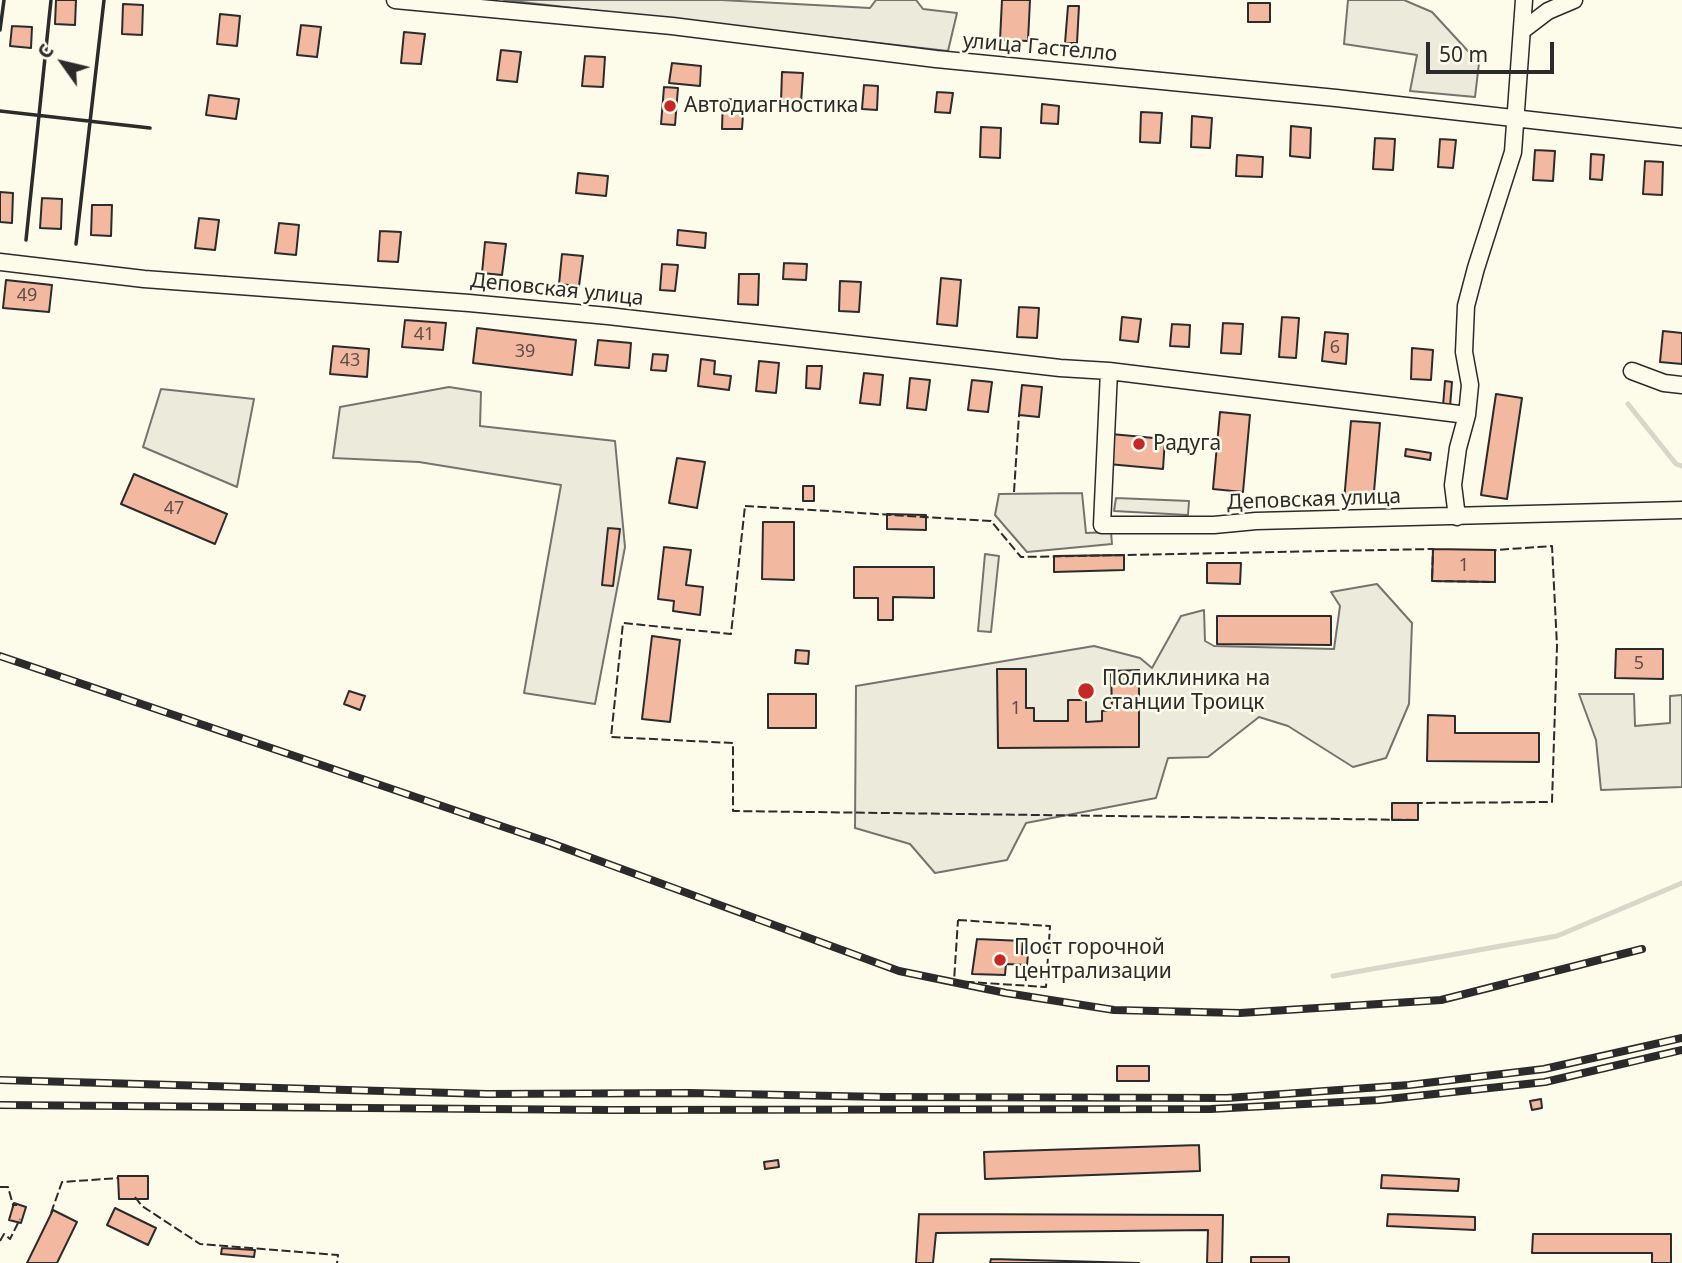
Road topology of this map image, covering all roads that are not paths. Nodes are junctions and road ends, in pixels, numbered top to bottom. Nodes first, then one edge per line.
1 (394, 0) edge
2 (1524, 0) edge
3 (1574, 0) edge
4 (541, 7) edge
5 (1522, 30) junction
6 (1517, 119) junction
7 (1682, 137) edge
8 (0, 262) edge
9 (1109, 371) junction
10 (1632, 371) dead end
11 (1682, 385) edge
12 (1467, 415) junction
13 (1682, 510) edge
14 (1457, 517) junction

1 - 4 street, улица Гастелло
2 - 5 street
3 - 5 street
4 - 6 street, улица Гастелло
5 - 6 street
6 - 7 street, улица Гастелло
6 - 12 street
8 - 9 street, Деповская улица
9 - 12 street, Деповская улица
9 - 14 street, Деповская улица
10 - 11 street
12 - 14 street
13 - 14 street, Деповская улица

